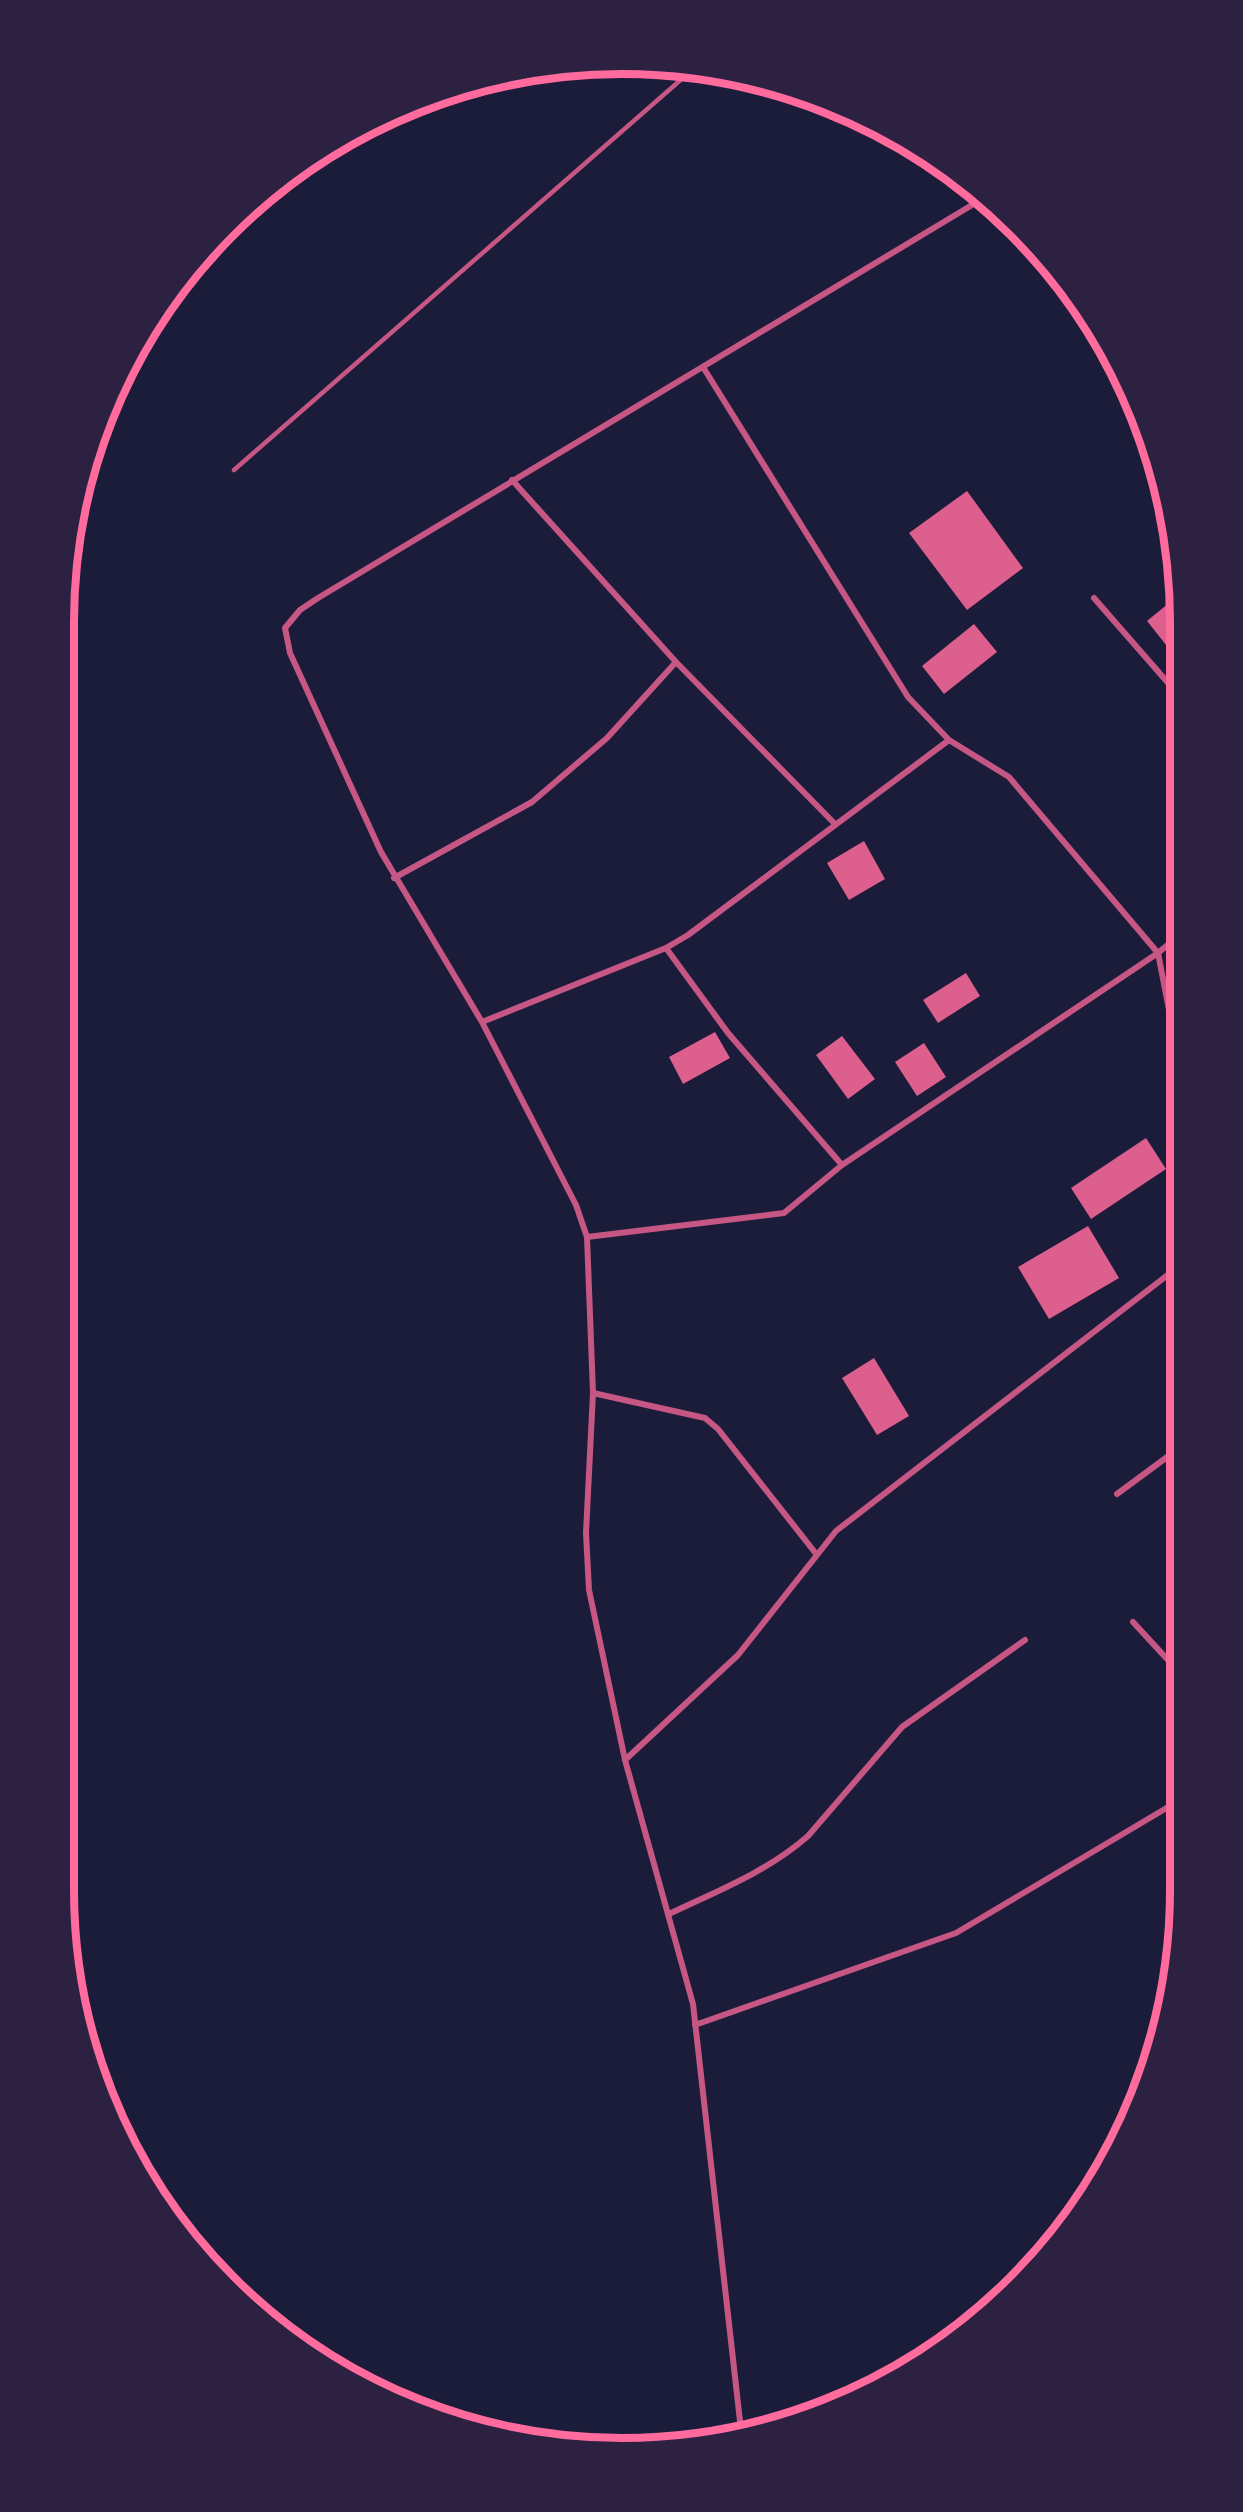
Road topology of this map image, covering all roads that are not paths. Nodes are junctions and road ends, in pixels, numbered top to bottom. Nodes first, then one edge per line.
1 (684, 77) edge
2 (976, 204) edge
3 (703, 367) junction
4 (234, 470) dead end
5 (512, 480) junction
6 (1094, 598) dead end
7 (676, 662) junction
8 (1170, 685) edge
9 (949, 740) junction
10 (835, 824) junction
11 (394, 878) junction
12 (1170, 943) edge
13 (666, 948) junction
14 (1158, 953) junction
15 (1170, 1014) edge
16 (482, 1022) junction
17 (842, 1165) junction
18 (587, 1237) junction
19 (1170, 1273) edge
20 (593, 1394) junction
21 (1170, 1455) edge
22 (1117, 1494) dead end
23 (818, 1555) junction
24 (1133, 1623) dead end
25 (1025, 1640) dead end
26 (1170, 1662) edge
27 (625, 1760) junction
28 (1170, 1806) edge
29 (669, 1914) junction
30 (695, 2025) junction
31 (740, 2425) edge

1 - 4 lane
2 - 3 street
3 - 5 street
3 - 9 street
5 - 7 street
5 - 11 street
6 - 8 street
7 - 10 street
7 - 11 street
9 - 10 street
9 - 14 street
10 - 13 street
11 - 16 street
12 - 14 street
13 - 16 street
13 - 17 street
14 - 15 street
14 - 17 street
16 - 18 street
17 - 18 street
18 - 20 street
19 - 23 street
20 - 23 street
20 - 27 street
21 - 22 street
23 - 27 street
24 - 26 street
25 - 29 street
27 - 29 street
28 - 30 street
29 - 30 street
30 - 31 street

